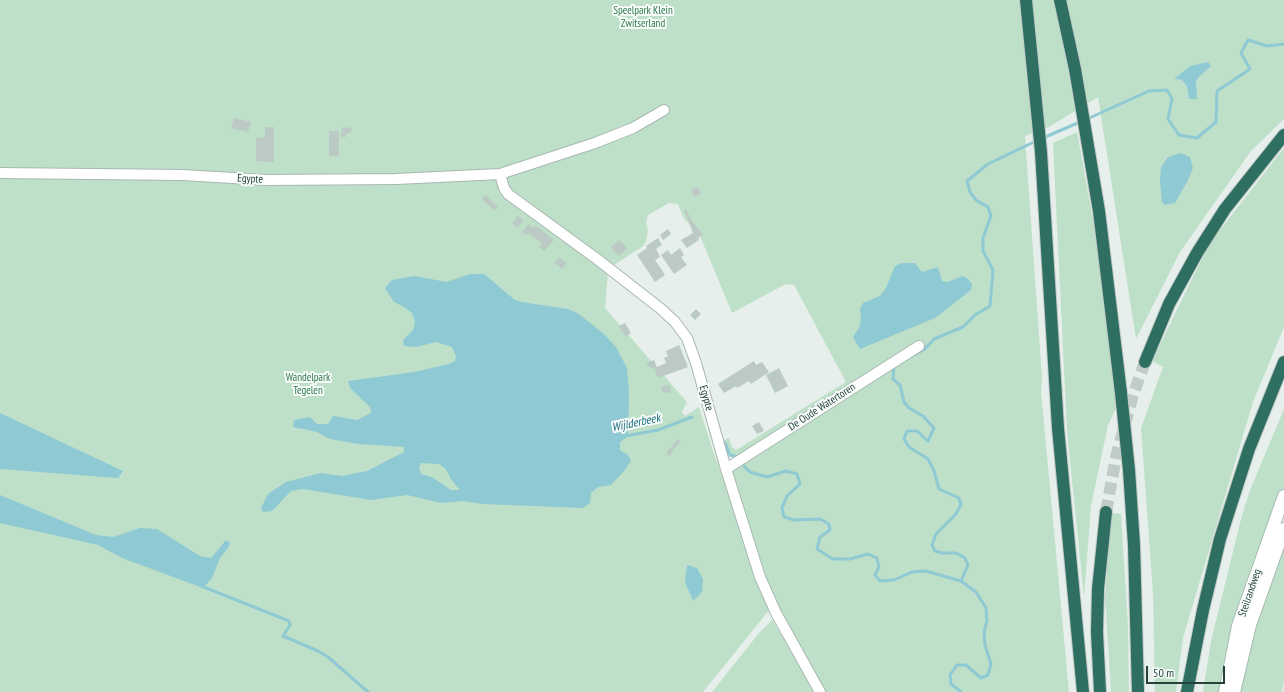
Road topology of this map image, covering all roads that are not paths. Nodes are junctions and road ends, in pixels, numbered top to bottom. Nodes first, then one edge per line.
1 (1026, 0) edge
2 (1060, 0) edge
3 (664, 110) dead end
4 (1284, 135) edge
5 (0, 174) edge
6 (500, 174) junction
7 (919, 346) dead end
8 (1145, 362) tunnel mouth
9 (1284, 362) edge
10 (726, 469) junction
11 (1284, 496) edge
12 (1106, 512) tunnel mouth
13 (1284, 529) edge
14 (820, 692) edge
15 (1083, 692) edge
16 (1100, 692) edge
17 (1138, 692) edge
18 (1187, 692) edge
19 (1225, 692) edge
20 (1234, 692) edge

1 - 15 highway
2 - 17 highway, bridge
3 - 6 street, Egypte
4 - 8 highway
5 - 6 street, Egypte
6 - 10 street, Egypte
7 - 10 street, De Oude Watertoren
9 - 18 highway
10 - 14 street, Egypte
11 - 19 main road, Steilrandweg
12 - 16 highway
13 - 20 main road, Steilrandweg

